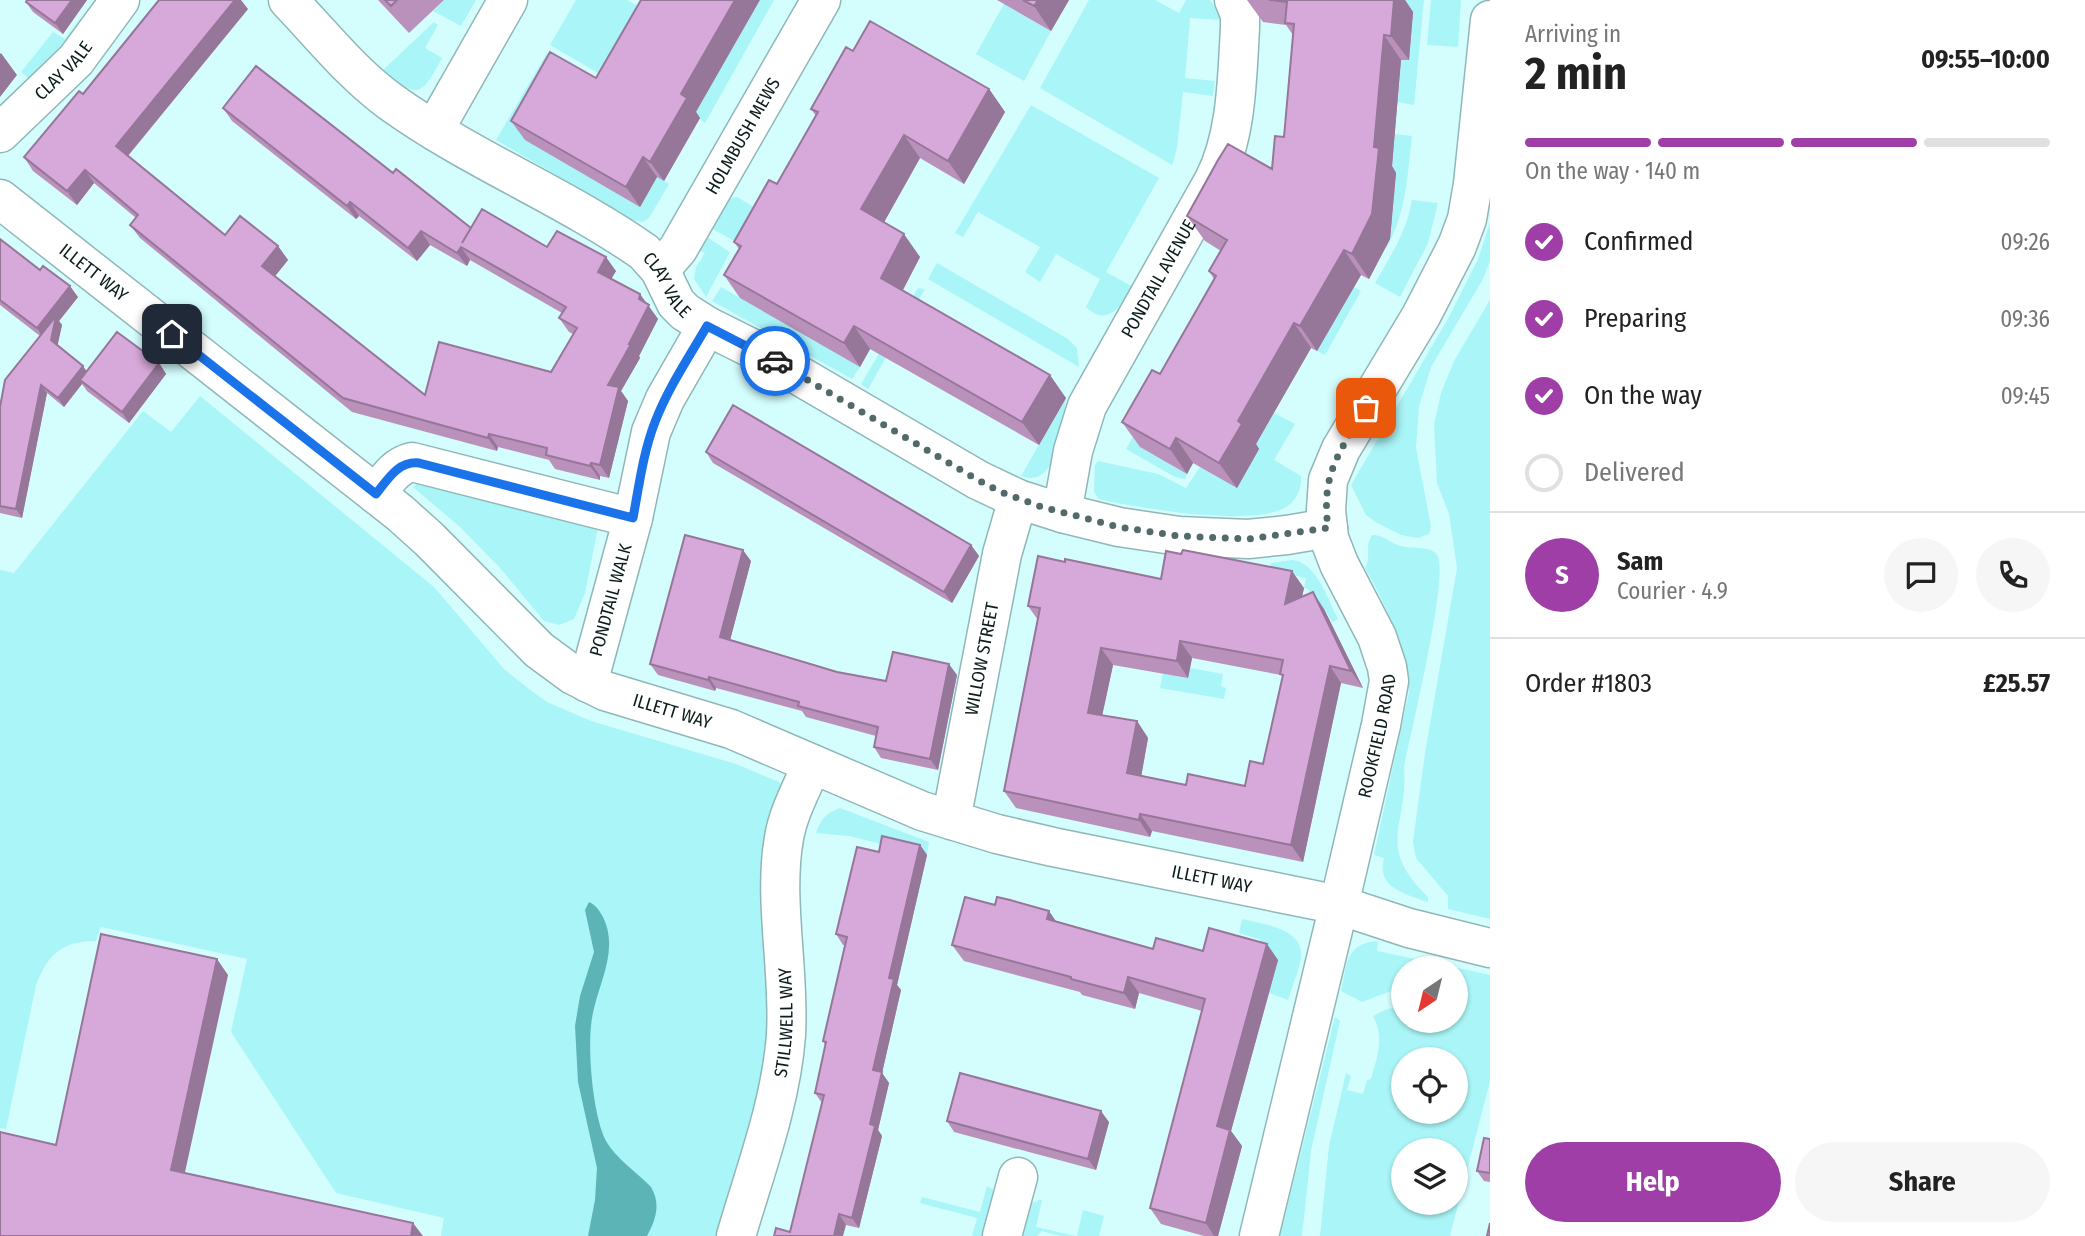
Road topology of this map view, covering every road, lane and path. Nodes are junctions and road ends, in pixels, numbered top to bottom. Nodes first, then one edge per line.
1 (120, 0) edge
2 (288, 0) edge
3 (508, 0) edge
4 (821, 0) edge
5 (1234, 0) edge
6 (1490, 20) edge
7 (434, 130) junction
8 (0, 133) edge
9 (0, 199) edge
10 (660, 270) junction
11 (707, 326) junction
12 (376, 494) junction
13 (1018, 499) junction
14 (1062, 513) junction
15 (633, 518) junction
16 (1328, 528) junction
17 (588, 683) junction
18 (812, 764) junction
19 (951, 820) junction
20 (1339, 905) junction
21 (1490, 948) edge
22 (1018, 1177) dead end
23 (736, 1236) edge
24 (1002, 1236) edge
25 (1259, 1236) edge

1 - 8 street, CLAY VALE
2 - 7 street, CLAY VALE
3 - 7 street
4 - 10 street, HOLMBUSH MEWS
5 - 14 street, PONDTAIL AVENUE
6 - 16 street, ROOKFIELD ROAD
7 - 10 street, CLAY VALE
9 - 12 street, ILLETT WAY
10 - 11 street, CLAY VALE
11 - 13 street, CLAY VALE
11 - 15 street, PONDTAIL WALK
12 - 15 street
12 - 17 street, ILLETT WAY
13 - 14 street, CLAY VALE
13 - 19 street, WILLOW STREET
14 - 16 street, CLAY VALE
15 - 17 street, PONDTAIL WALK
16 - 20 street, ROOKFIELD ROAD
17 - 18 street, ILLETT WAY
18 - 19 street, ILLETT WAY
18 - 23 street, STILLWELL WAY
19 - 20 street, ILLETT WAY
20 - 21 street, ILLETT WAY
20 - 25 street, ROOKFIELD ROAD
22 - 24 street

